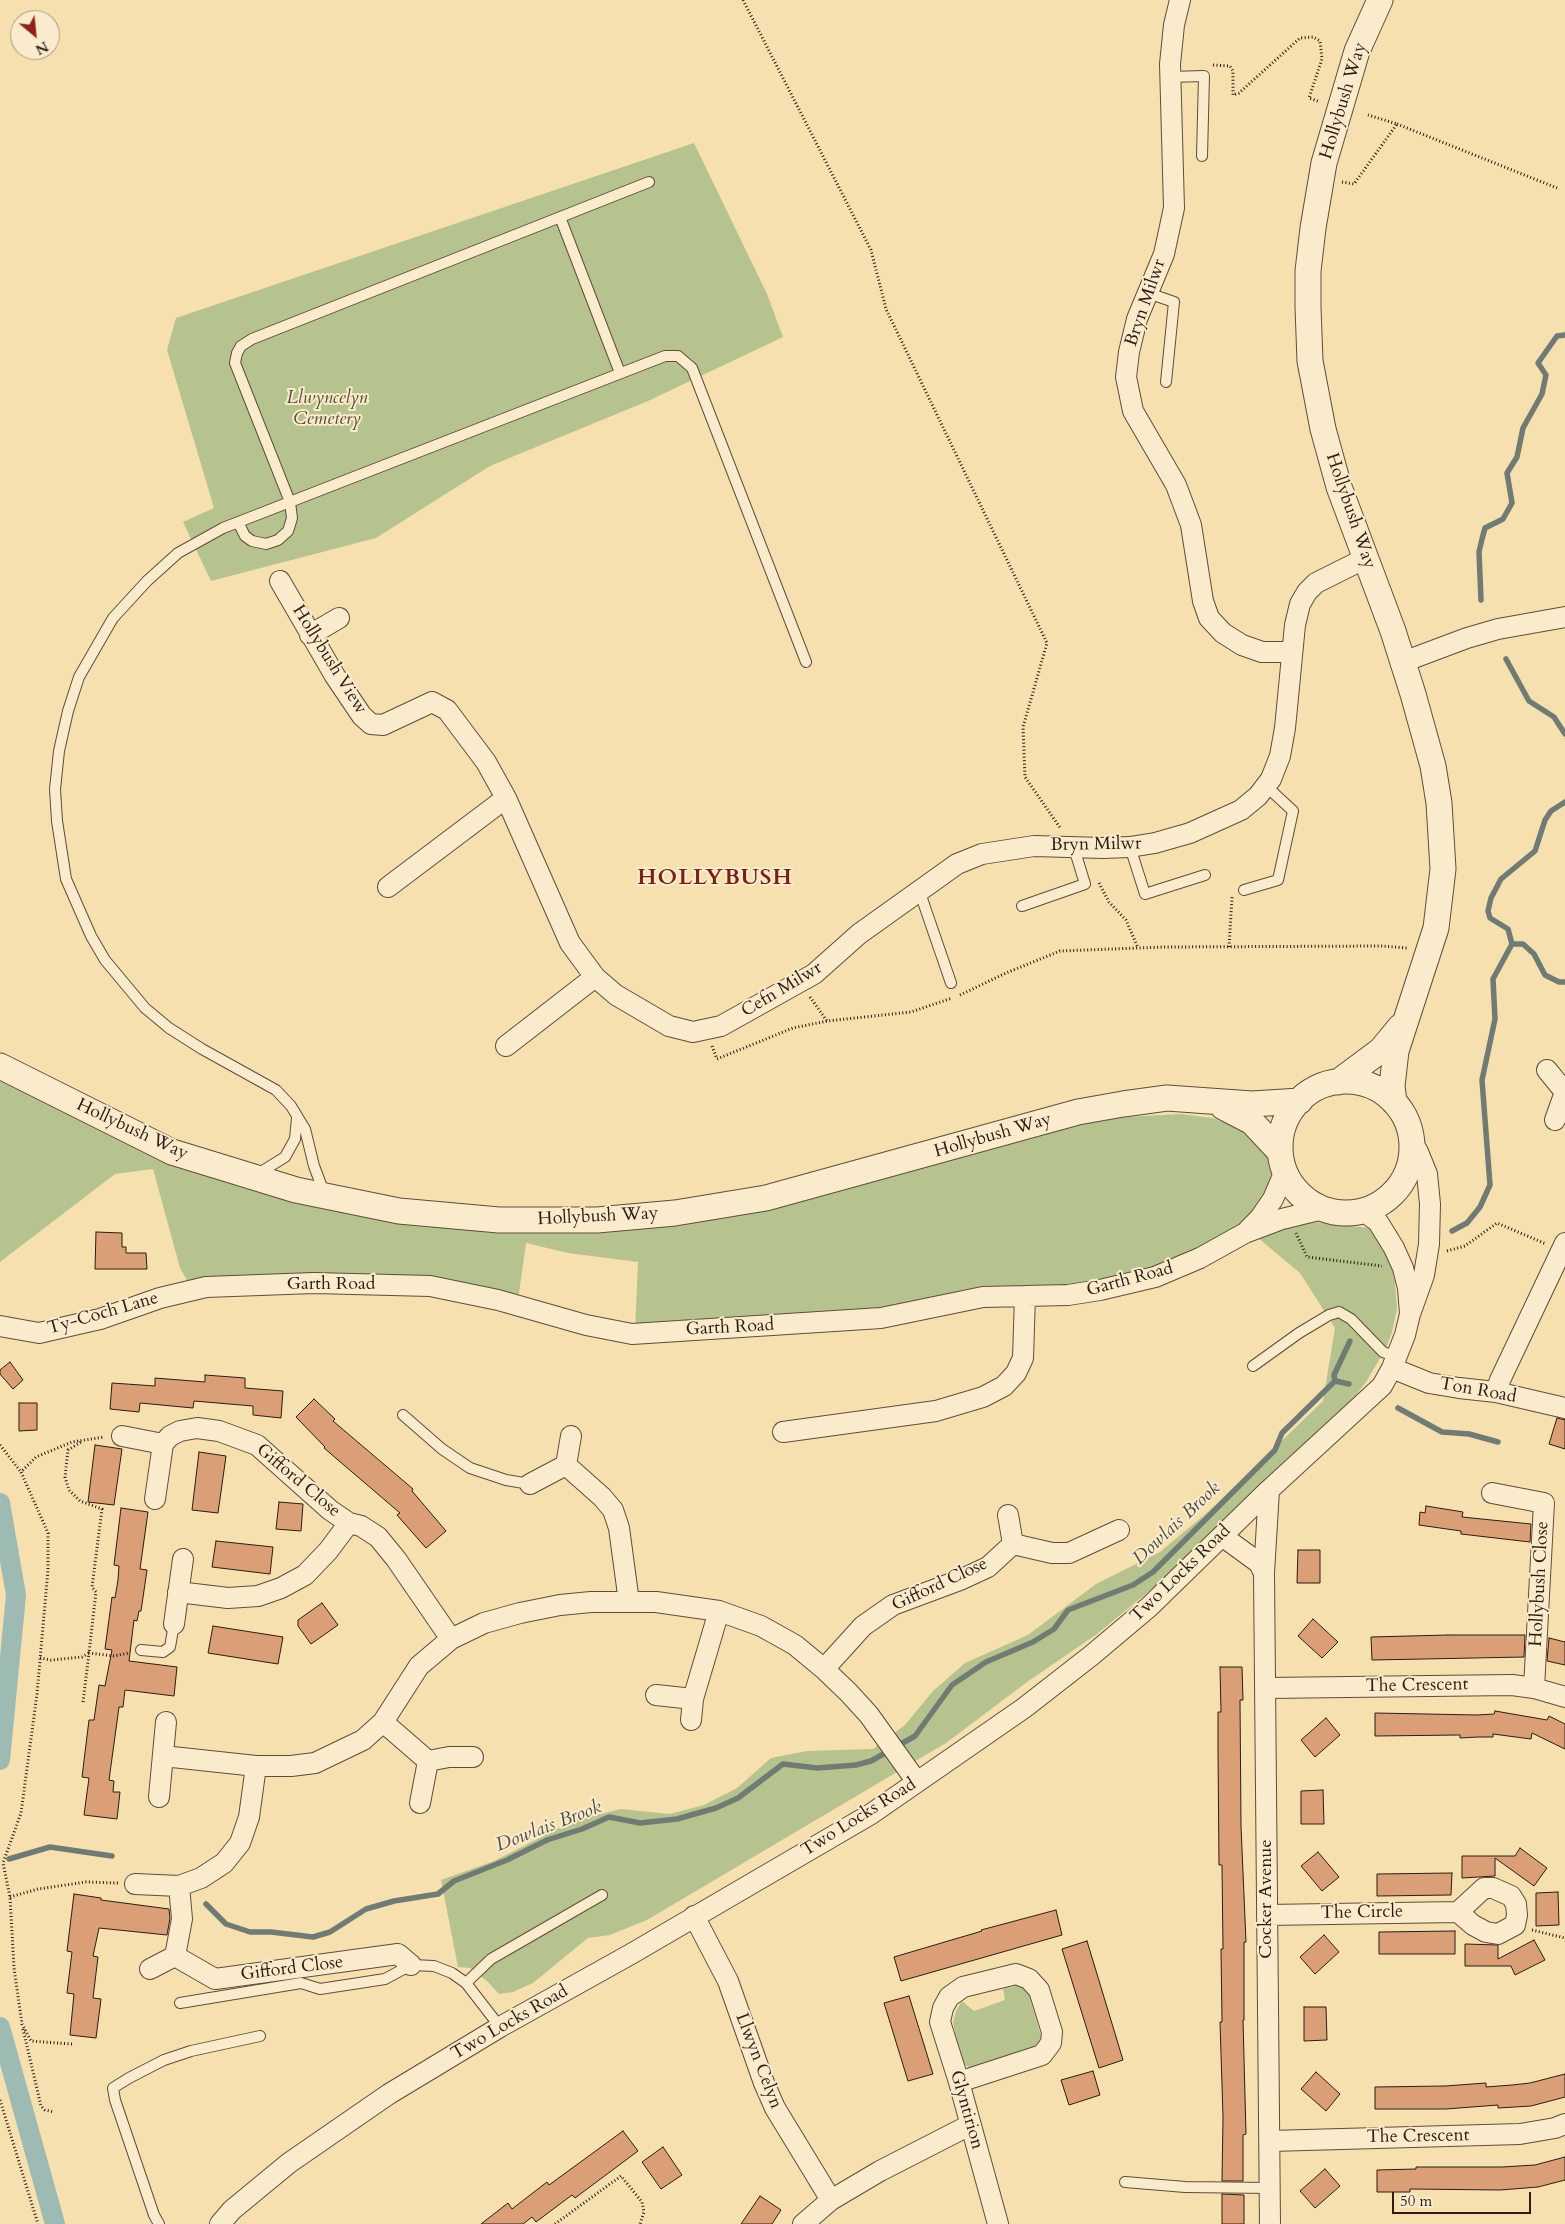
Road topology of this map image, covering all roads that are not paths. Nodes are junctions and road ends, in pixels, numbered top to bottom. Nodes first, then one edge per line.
1 (1180, 0) edge
2 (1380, 0) edge
3 (1170, 77) junction
4 (1202, 156) dead end
5 (649, 182) dead end
6 (560, 217) junction
7 (1148, 293) junction
8 (620, 373) junction
9 (1166, 382) dead end
10 (290, 502) junction
11 (238, 522) junction
12 (1366, 558) junction
13 (280, 581) dead end
14 (1565, 617) edge
15 (339, 618) dead end
16 (310, 635) junction
17 (1291, 652) junction
18 (806, 662) dead end
19 (1403, 662) junction
20 (414, 709) joint
21 (1266, 786) junction
22 (506, 798) junction
23 (1130, 848) junction
24 (982, 854) joint
25 (1077, 856) junction
26 (1205, 875) dead end
27 (388, 887) dead end
28 (919, 890) junction
29 (1244, 890) road end
30 (1022, 906) dead end
31 (595, 977) junction
32 (951, 984) dead end
33 (1406, 1019) junction
34 (506, 1046) dead end
35 (0, 1066) edge
36 (1547, 1070) dead end
37 (1338, 1082) junction
38 (1565, 1092) edge
39 (1210, 1100) junction
40 (1300, 1100) junction
41 (1394, 1102) junction
42 (298, 1118) junction
43 (1555, 1120) dead end
44 (1412, 1142) junction
45 (1282, 1162) junction
46 (252, 1176) junction
47 (326, 1196) junction
48 (1322, 1208) junction
49 (1363, 1211) junction
50 (1245, 1233) junction
51 (1563, 1246) edge
52 (206, 1288) joint
53 (1025, 1296) junction
54 (1410, 1314) junction
55 (0, 1326) edge
56 (1394, 1362) junction
57 (1253, 1366) dead end
58 (1496, 1392) junction
59 (1565, 1408) edge
60 (403, 1415) dead end
61 (783, 1432) dead end
62 (122, 1436) road end
63 (571, 1436) dead end
64 (163, 1444) junction
65 (566, 1465) junction
66 (530, 1484) joint
67 (1269, 1490) junction
68 (1492, 1493) dead end
69 (155, 1500) dead end
70 (1008, 1515) dead end
71 (349, 1523) junction
72 (1119, 1530) dead end
73 (1222, 1536) junction
74 (1013, 1544) junction
75 (183, 1559) dead end
76 (1264, 1573) junction
77 (178, 1592) junction
78 (629, 1602) junction
79 (719, 1611) junction
80 (174, 1624) joint
81 (451, 1638) junction
82 (142, 1650) road end
83 (824, 1669) junction
84 (1266, 1688) junction
85 (1534, 1688) junction
86 (656, 1695) dead end
87 (1565, 1697) edge
88 (693, 1699) junction
89 (691, 1720) dead end
90 (166, 1722) dead end
91 (383, 1722) junction
92 (163, 1756) junction
93 (473, 1757) dead end
94 (428, 1761) junction
95 (256, 1766) junction
96 (917, 1782) junction
97 (158, 1797) dead end
98 (420, 1803) dead end
99 (135, 1884) road end
100 (179, 1886) junction
101 (602, 1895) dead end
102 (1458, 1912) junction
103 (1267, 1915) junction
104 (694, 1916) junction
105 (175, 1956) junction
106 (411, 1965) junction
107 (150, 1969) dead end
108 (466, 1983) junction
109 (180, 2003) dead end
110 (500, 2027) junction
111 (260, 2036) dead end
112 (959, 2082) junction
113 (1565, 2124) edge
114 (971, 2127) junction
115 (1270, 2141) junction
116 (1125, 2182) dead end
117 (1270, 2188) junction
118 (831, 2200) junction
119 (159, 2224) edge
120 (220, 2224) edge
121 (803, 2224) edge
122 (998, 2224) edge
123 (1270, 2224) edge

1 - 3 street, Bryn Milwr
2 - 12 street, Hollybush Way
3 - 4 lane
3 - 7 street, Bryn Milwr
5 - 6 lane
6 - 8 lane
6 - 10 lane
7 - 9 lane
7 - 17 street, Bryn Milwr
8 - 10 lane
8 - 18 lane
10 - 11 lane
10 - 11 lane
11 - 42 lane
12 - 17 street, Bryn Milwr
12 - 19 street, Hollybush Way
13 - 16 street, Hollybush View
14 - 19 street
15 - 16 street
16 - 20 street, Hollybush View
17 - 21 street, Bryn Milwr
19 - 33 street, Hollybush Way
20 - 22 street, Cefn Milwr
21 - 23 street, Bryn Milwr
21 - 29 lane
22 - 27 street
22 - 31 street, Cefn Milwr
23 - 25 street, Bryn Milwr
23 - 26 lane
24 - 25 street, Bryn Milwr
24 - 28 street, Cefn Milwr
25 - 30 lane
28 - 31 street, Cefn Milwr
28 - 32 lane
31 - 34 street
33 - 37 street, Hollybush Way
33 - 41 street, Hollybush Way
35 - 46 street, Hollybush Way
36 - 38 street
37 - 40 street, Hollybush Way
37 - 41 street, Hollybush Way
38 - 43 street
39 - 40 street, Hollybush Way
39 - 45 street, Hollybush Way
39 - 47 street, Hollybush Way
40 - 45 street, Hollybush Way
41 - 44 street, Hollybush Way
42 - 46 lane
42 - 47 lane
44 - 49 street, Hollybush Way
44 - 54 street, Two Locks Road
45 - 48 street, Hollybush Way
45 - 50 street, Garth Road
46 - 47 street, Hollybush Way
48 - 49 street, Hollybush Way
48 - 50 street, Garth Road
49 - 54 street, Two Locks Road
50 - 53 street, Garth Road
51 - 58 street
52 - 53 street, Garth Road
52 - 55 street, Ty-Coch Lane
53 - 61 street
54 - 56 street, Two Locks Road
56 - 57 lane
56 - 58 street, Ton Road
56 - 67 street, Two Locks Road
58 - 59 street, Ton Road
60 - 66 lane
62 - 64 street
63 - 65 street
64 - 69 street
64 - 71 street, Gifford Close
65 - 66 street
65 - 78 street
67 - 73 street, Two Locks Road
67 - 76 street, Cocker Avenue
68 - 85 street, Hollybush Close
70 - 74 street
71 - 77 street, Gifford Close
71 - 81 street, Gifford Close
72 - 74 street
73 - 76 street
73 - 96 street, Two Locks Road
74 - 83 street, Gifford Close
75 - 77 street
76 - 84 street, Cocker Avenue
77 - 80 street
78 - 79 street
78 - 81 street
79 - 83 street
79 - 88 street
80 - 82 lane
81 - 91 street
83 - 96 street
84 - 85 street, The Crescent
84 - 103 street, Cocker Avenue
85 - 87 street, The Crescent
86 - 88 street
88 - 89 street
90 - 92 street
91 - 94 street
91 - 95 street
92 - 95 street
92 - 97 street
93 - 94 street
94 - 98 street
95 - 100 street
96 - 104 street, Two Locks Road
99 - 100 street
100 - 105 street
101 - 108 lane
102 - 102 street
102 - 103 street, The Circle
103 - 115 street, Cocker Avenue
104 - 110 street, Two Locks Road
104 - 118 street, Llwyn Celyn
105 - 106 street, Gifford Close
105 - 107 street
106 - 108 lane
106 - 109 lane
108 - 110 lane
110 - 120 street, Two Locks Road
111 - 119 lane
112 - 112 street, Glyntirion
112 - 114 street, Glyntirion
113 - 115 street, The Crescent
114 - 118 street
114 - 122 street, Glyntirion
115 - 117 street, Cocker Avenue
116 - 117 lane
117 - 123 street, Cocker Avenue
118 - 121 street

